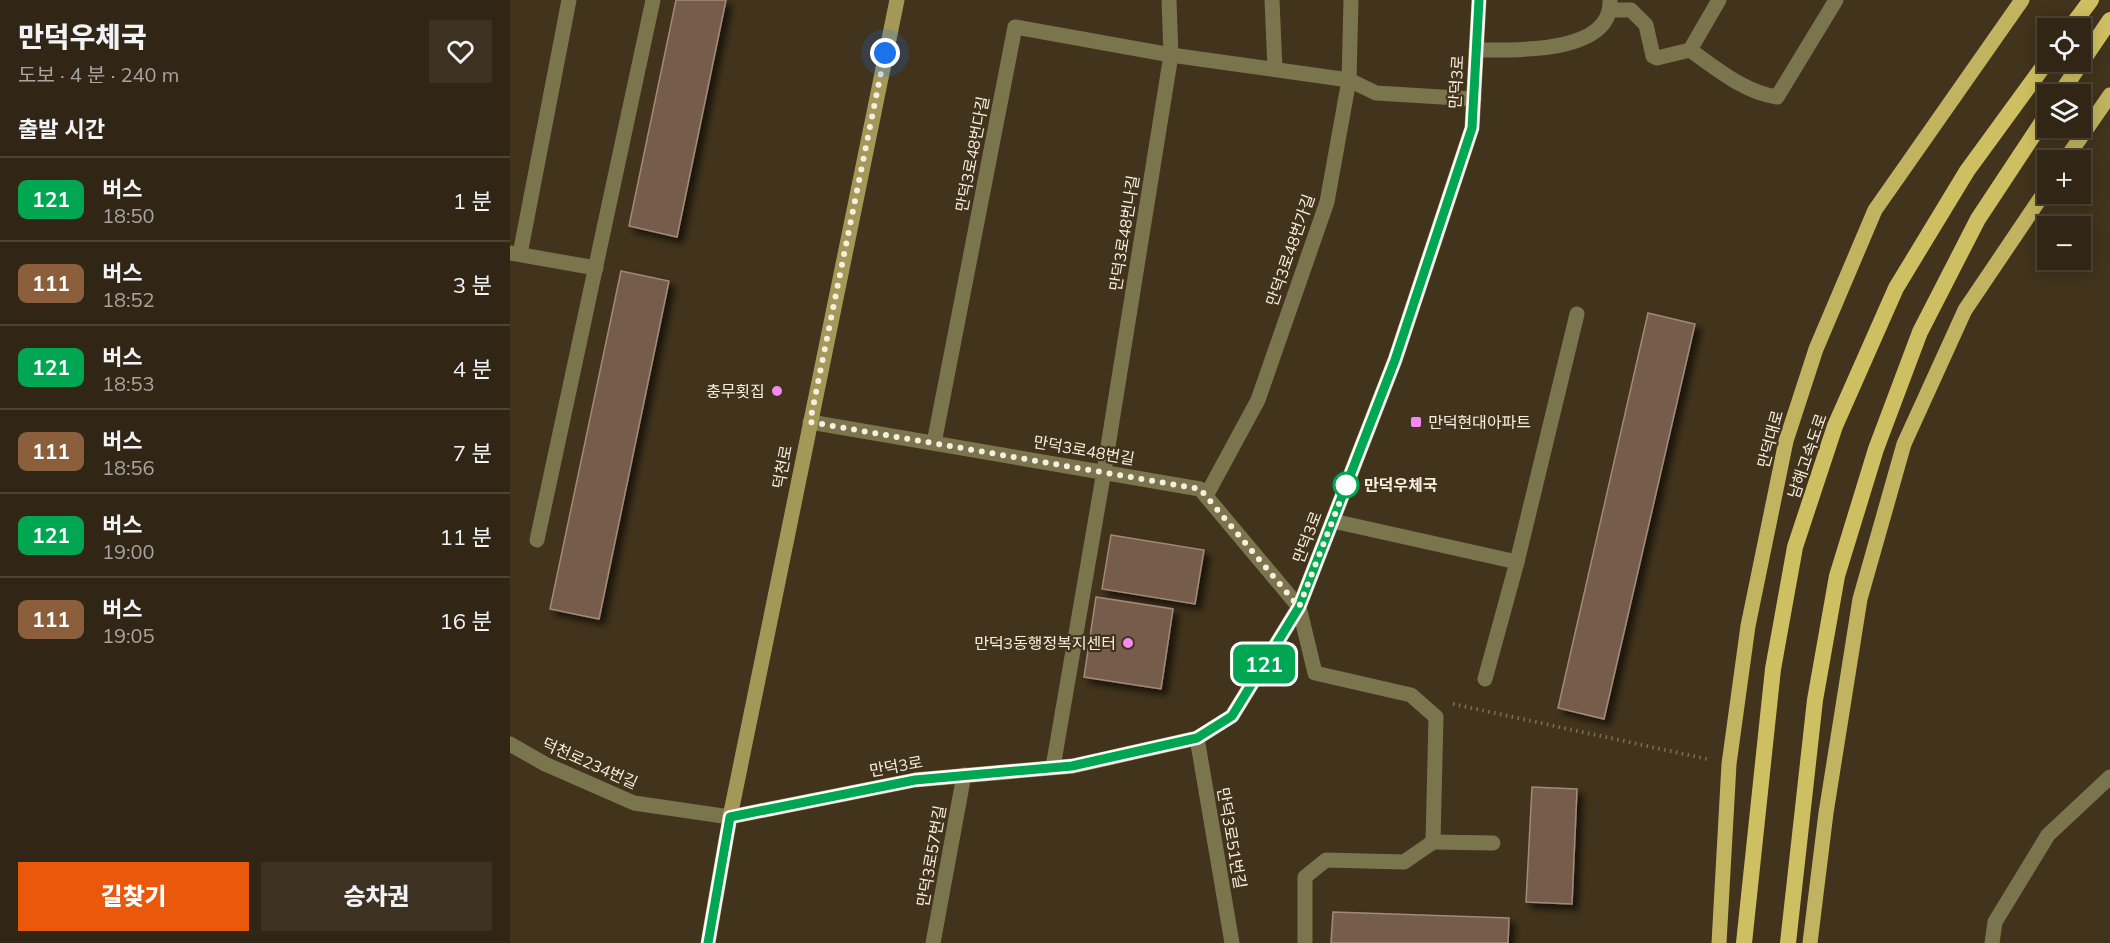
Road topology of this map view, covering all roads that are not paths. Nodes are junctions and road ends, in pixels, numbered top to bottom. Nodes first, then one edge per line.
1 (569, 0) edge
2 (653, 0) edge
3 (897, 0) edge
4 (1169, 0) edge
5 (1272, 0) edge
6 (1351, 0) edge
7 (1479, 0) edge
8 (1719, 0) edge
9 (1836, 0) edge
10 (2022, 0) edge
11 (2091, 0) edge
12 (1610, 5) edge
13 (2078, 18) edge
14 (2110, 20) edge
15 (1476, 50) junction
16 (1690, 50) junction
17 (1171, 55) junction
18 (1275, 69) junction
19 (2039, 72) edge
20 (1349, 80) junction
21 (2067, 84) edge
22 (2110, 95) edge
23 (1474, 99) junction
24 (2037, 130) edge
25 (2073, 150) edge
26 (2037, 203) edge
27 (515, 254) edge
28 (596, 268) junction
29 (1577, 314) dead end
30 (810, 422) junction
31 (934, 443) junction
32 (1104, 471) junction
33 (1206, 496) junction
34 (1333, 521) junction
35 (537, 540) dead end
36 (1517, 562) junction
37 (1299, 607) junction
38 (1485, 679) dead end
39 (1197, 738) junction
40 (510, 744) edge
41 (1053, 768) junction
42 (964, 775) junction
43 (2110, 777) edge
44 (730, 817) junction
45 (1432, 842) junction
46 (1493, 843) dead end
47 (708, 943) edge
48 (933, 943) edge
49 (1232, 943) edge
50 (1305, 943) edge
51 (1719, 943) edge
52 (1744, 943) edge
53 (1788, 943) edge
54 (1810, 943) edge
55 (1992, 943) edge

1 - 27 street
2 - 28 street
3 - 30 main road, 덕천로
4 - 17 street, 만덕3로48번나길
5 - 18 street
6 - 20 street, 만덕3로48번가길
7 - 15 main road, 만덕3로
8 - 16 street
9 - 16 street
10 - 51 main road, 만덕대로
11 - 13 highway
12 - 15 street
12 - 16 street
14 - 21 highway
15 - 23 main road, 만덕3로
17 - 18 street
17 - 31 street, 만덕3로48번다길
17 - 32 street, 만덕3로48번나길
18 - 20 street
19 - 52 highway, 남해고속도로
20 - 23 street
20 - 33 street, 만덕3로48번가길
22 - 25 main road
23 - 34 main road, 만덕3로
24 - 53 highway
26 - 54 main road
27 - 28 street
28 - 35 street
29 - 36 street
30 - 31 street, 만덕3로48번길
30 - 44 main road, 덕천로
31 - 32 street, 만덕3로48번길
32 - 33 street, 만덕3로48번길
32 - 41 street, 만덕3로48번나길
33 - 37 street, 만덕3로48번길
34 - 36 street
34 - 37 main road, 만덕3로
36 - 38 street
37 - 39 main road, 만덕3로
37 - 45 street
39 - 41 main road, 만덕3로
39 - 49 street, 만덕3로51번길
40 - 44 street, 덕천로234번길
41 - 42 main road, 만덕3로
42 - 44 main road, 만덕3로
42 - 48 street, 만덕3로57번길
43 - 55 street
44 - 47 main road, 덕천로
45 - 46 street
45 - 50 street

